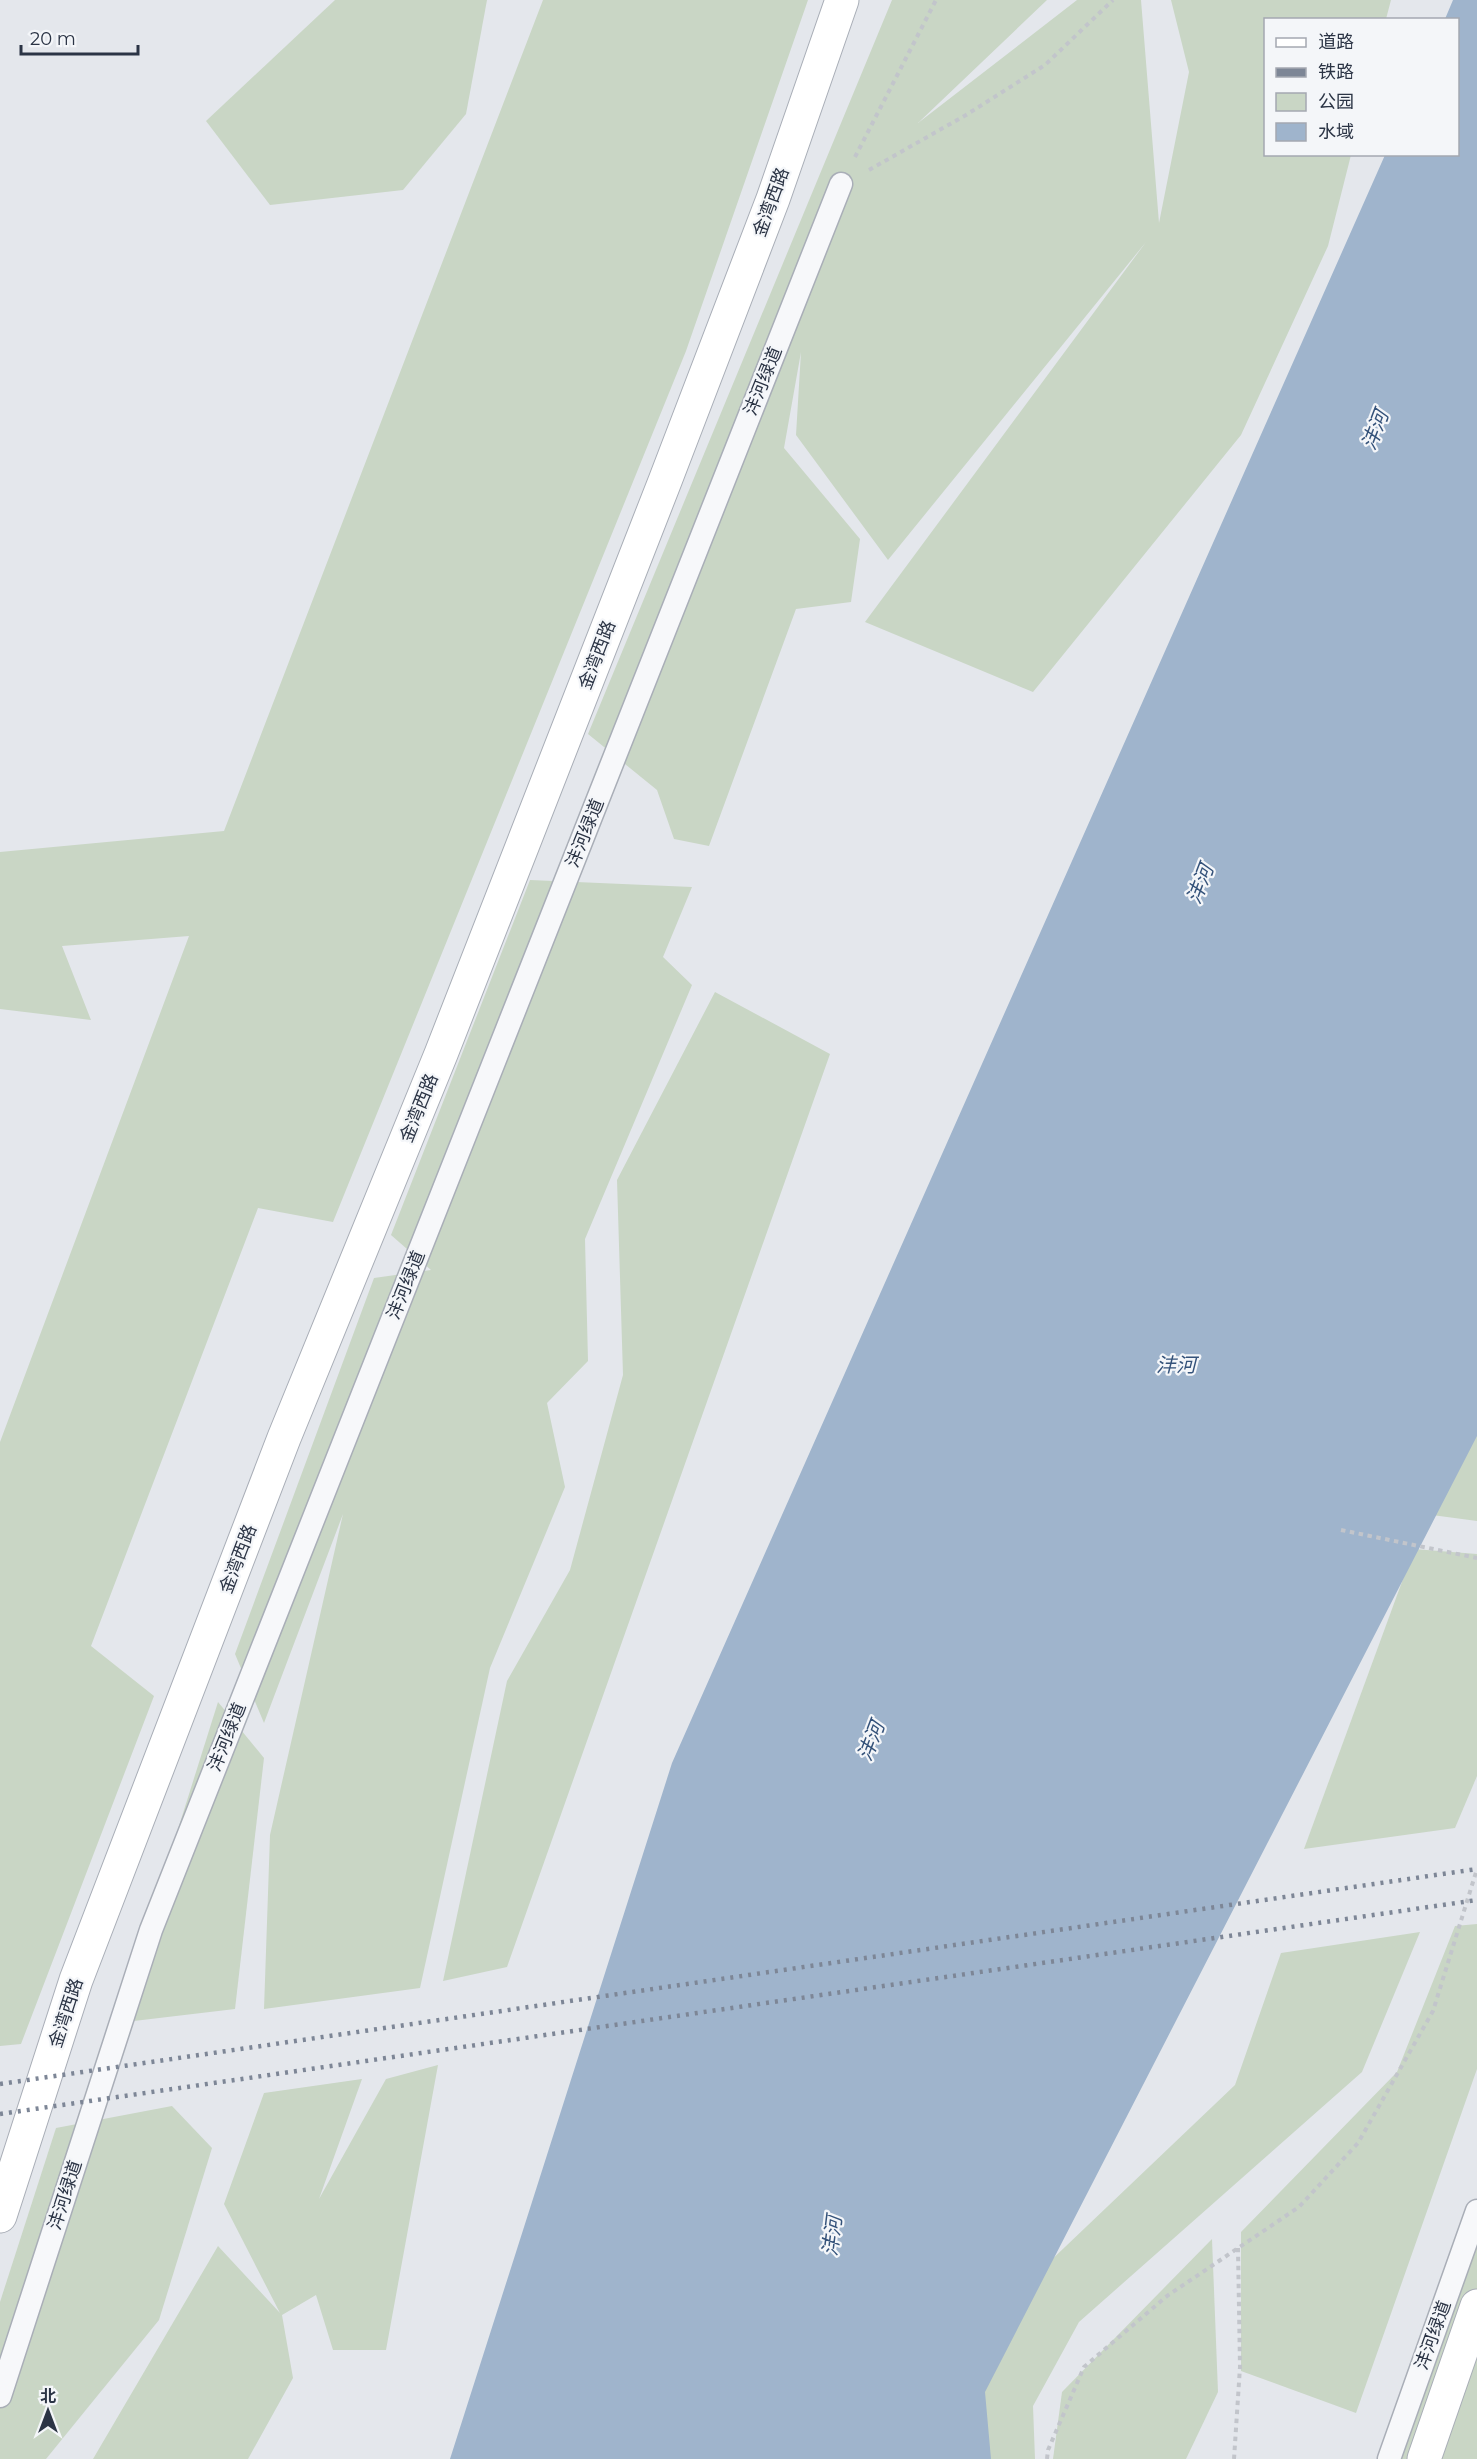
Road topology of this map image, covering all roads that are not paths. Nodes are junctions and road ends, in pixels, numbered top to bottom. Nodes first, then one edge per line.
1 (842, 0) edge
2 (841, 184) road end
3 (1477, 2211) edge
4 (0, 2216) edge
5 (1477, 2306) edge
6 (0, 2396) edge
7 (1389, 2459) edge
8 (1424, 2459) edge

1 - 4 street, 金湾西路
2 - 6 lane, 沣河绿道
3 - 7 lane, 沣河绿道
5 - 8 street

